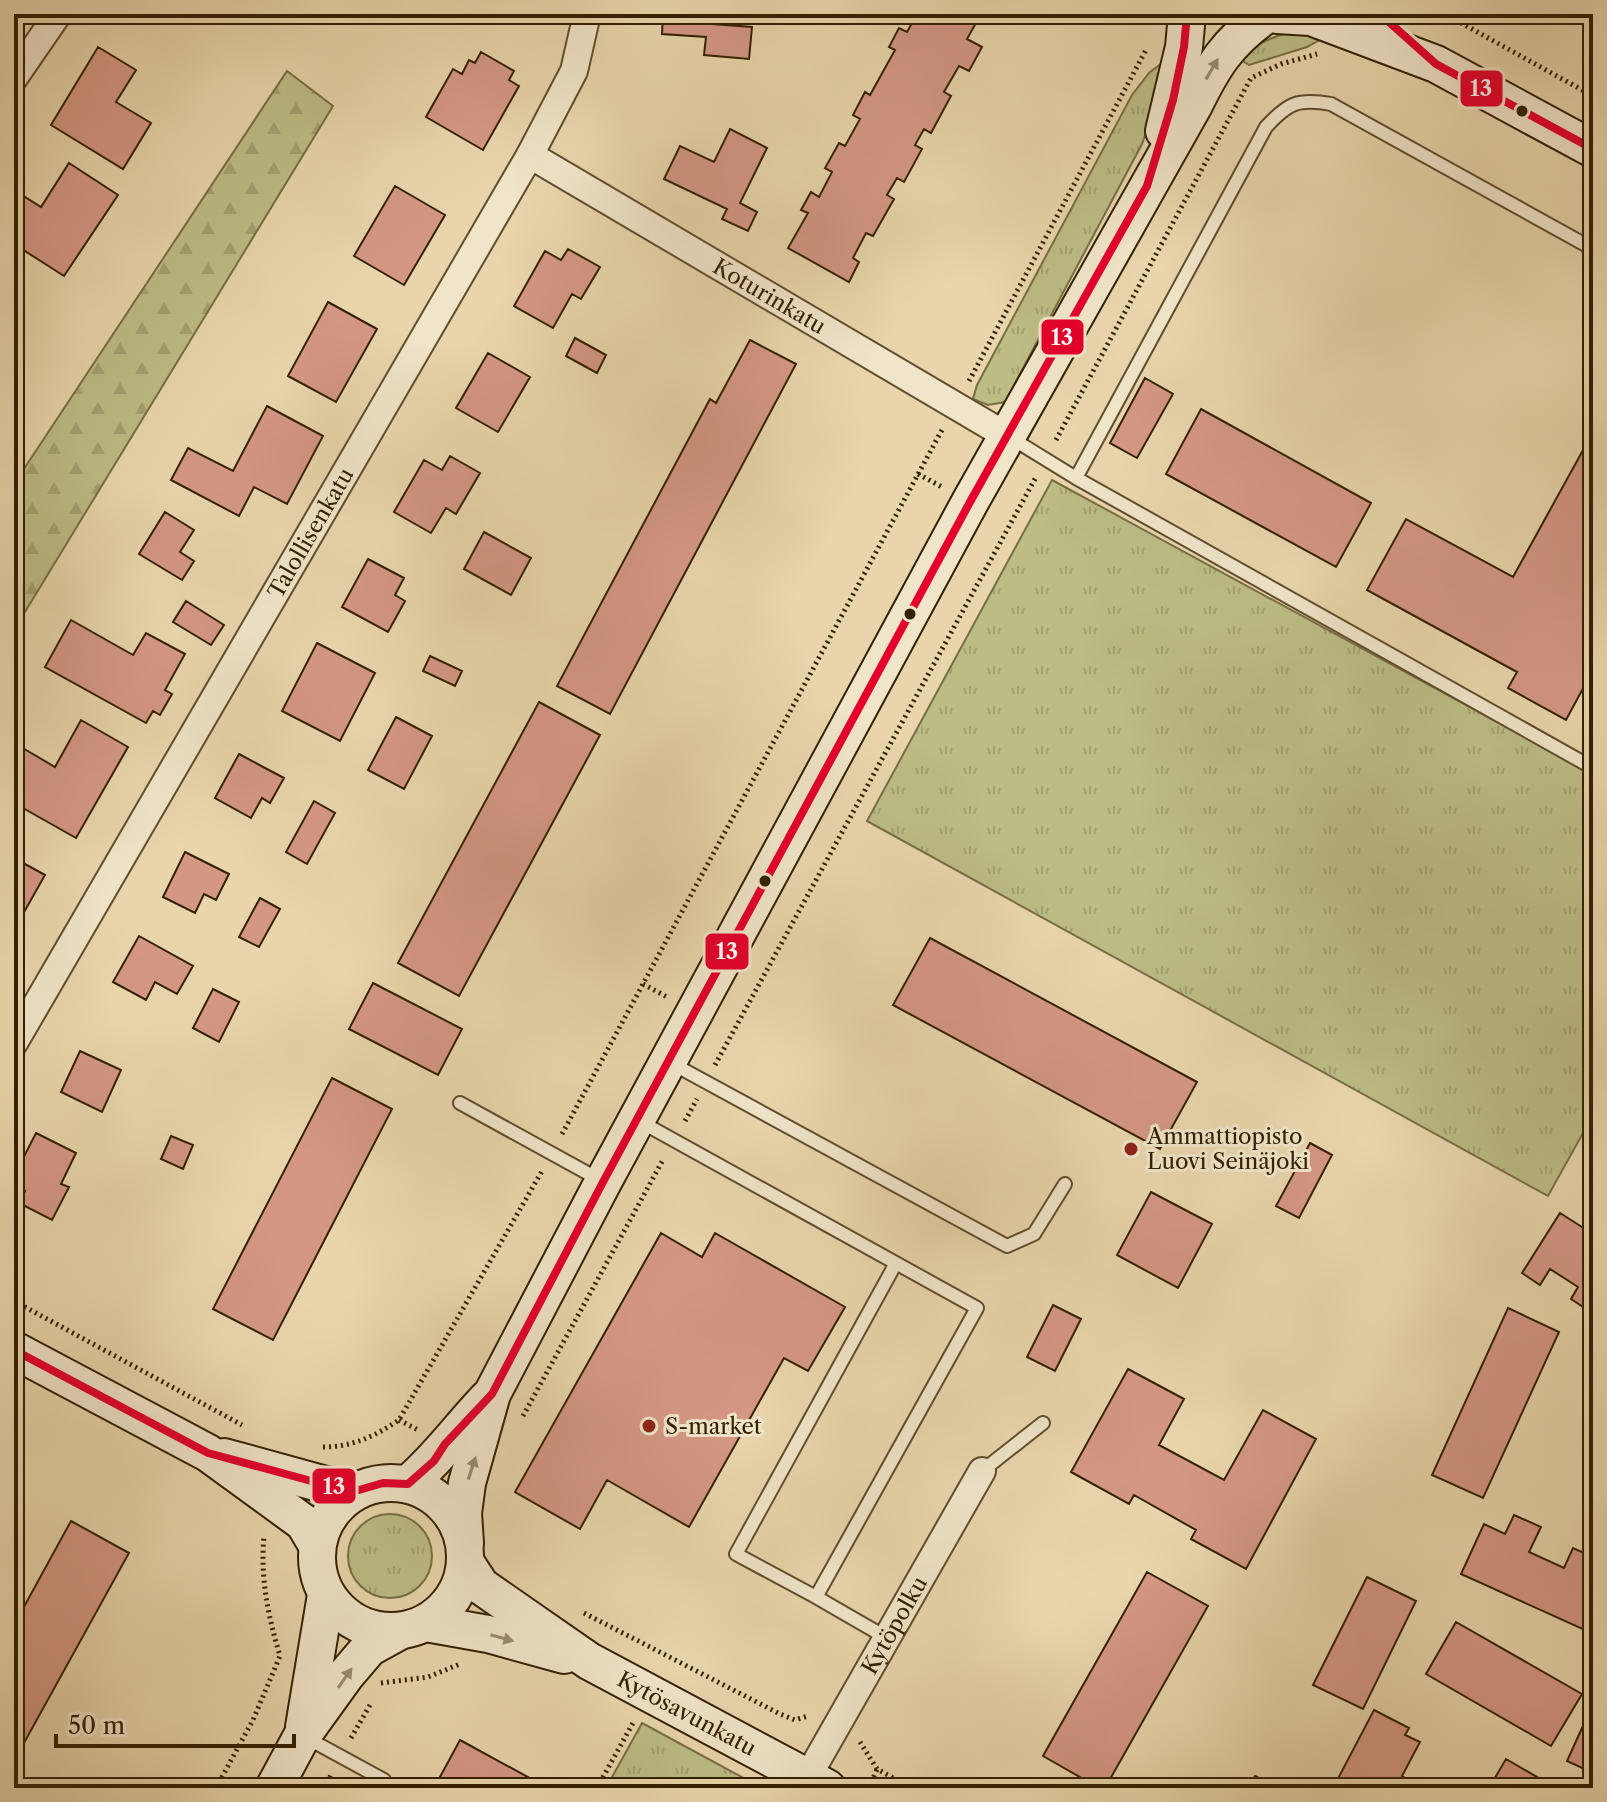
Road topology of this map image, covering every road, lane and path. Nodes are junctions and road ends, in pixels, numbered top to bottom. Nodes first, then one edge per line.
1 (58, 14) edge
2 (587, 14) edge
3 (1187, 14) edge
4 (1380, 14) edge
5 (1445, 14) edge
6 (1264, 15) edge
7 (1148, 47) dead end
8 (1436, 64) junction
9 (14, 78) edge
10 (1251, 78) dead end
11 (1593, 96) edge
12 (1593, 149) edge
13 (530, 155) junction
14 (1147, 186) junction
15 (1593, 249) edge
16 (955, 405) junction
17 (1007, 436) junction
18 (1046, 460) junction
19 (1076, 478) junction
20 (1593, 768) edge
21 (14, 1043) edge
22 (668, 1061) junction
23 (706, 1082) junction
24 (460, 1103) dead end
25 (636, 1119) junction
26 (674, 1140) junction
27 (552, 1153) junction
28 (603, 1182) junction
29 (1065, 1184) dead end
30 (896, 1263) junction
31 (14, 1301) edge
32 (14, 1350) edge
33 (492, 1394) junction
34 (1043, 1423) dead end
35 (516, 1429) dead end
36 (254, 1431) dead end
37 (982, 1471) joint
38 (408, 1484) junction
39 (284, 1488) junction
40 (359, 1490) junction
41 (317, 1545) junction
42 (465, 1553) junction
43 (326, 1595) junction
44 (816, 1597) junction
45 (579, 1611) dead end
46 (412, 1628) junction
47 (488, 1634) junction
48 (887, 1638) junction
49 (280, 1656) junction
50 (589, 1661) junction
51 (330, 1670) junction
52 (837, 1725) junction
53 (302, 1736) junction
54 (877, 1769) junction
55 (384, 1780) dead end
56 (817, 1783) edge
57 (216, 1788) edge
58 (274, 1788) edge
59 (869, 1788) edge
60 (911, 1788) edge

1 - 9 street
2 - 13 street, Talollisenkatu
3 - 14 street
4 - 8 street
5 - 11 path
6 - 8 street
14 -> 6 street
7 - 16 path
8 - 12 street
10 - 18 path
13 - 16 street, Koturinkatu
13 - 21 street, Talollisenkatu
14 - 17 street
15 - 19 lane
16 - 17 street, Koturinkatu
16 - 27 path
17 - 18 lane
17 - 22 street
18 - 19 lane
18 - 23 path
19 - 20 lane
22 - 23 lane
22 - 25 street
23 - 26 path
23 - 29 lane
24 - 27 lane
25 - 26 lane
25 - 28 street
26 - 30 lane
26 - 35 path
27 - 28 lane
27 - 39 path
28 - 33 street
30 - 44 lane
30 - 44 lane
31 - 36 path
32 - 39 street
33 - 38 street
42 -> 33 street
34 - 37 lane
37 - 48 street, Kytöpolku
38 - 40 street
38 - 42 street
39 - 40 street
39 - 41 street
39 - 49 path
40 - 41 street
41 - 43 street
42 - 46 street
42 - 50 street, Kytösavunkatu
43 - 46 street
43 - 51 street
44 - 48 lane
45 - 52 path
46 - 47 street, Kytösavunkatu
46 - 51 street
47 -> 50 street, Kytösavunkatu
47 - 51 path
48 - 52 street, Kytöpolku
49 - 51 path
49 - 57 path
50 - 56 street, Kytösavunkatu
51 - 53 street
52 - 54 path
52 - 56 street, Kytöpolku
53 - 55 lane
53 - 58 street
54 - 59 path
54 - 60 path

